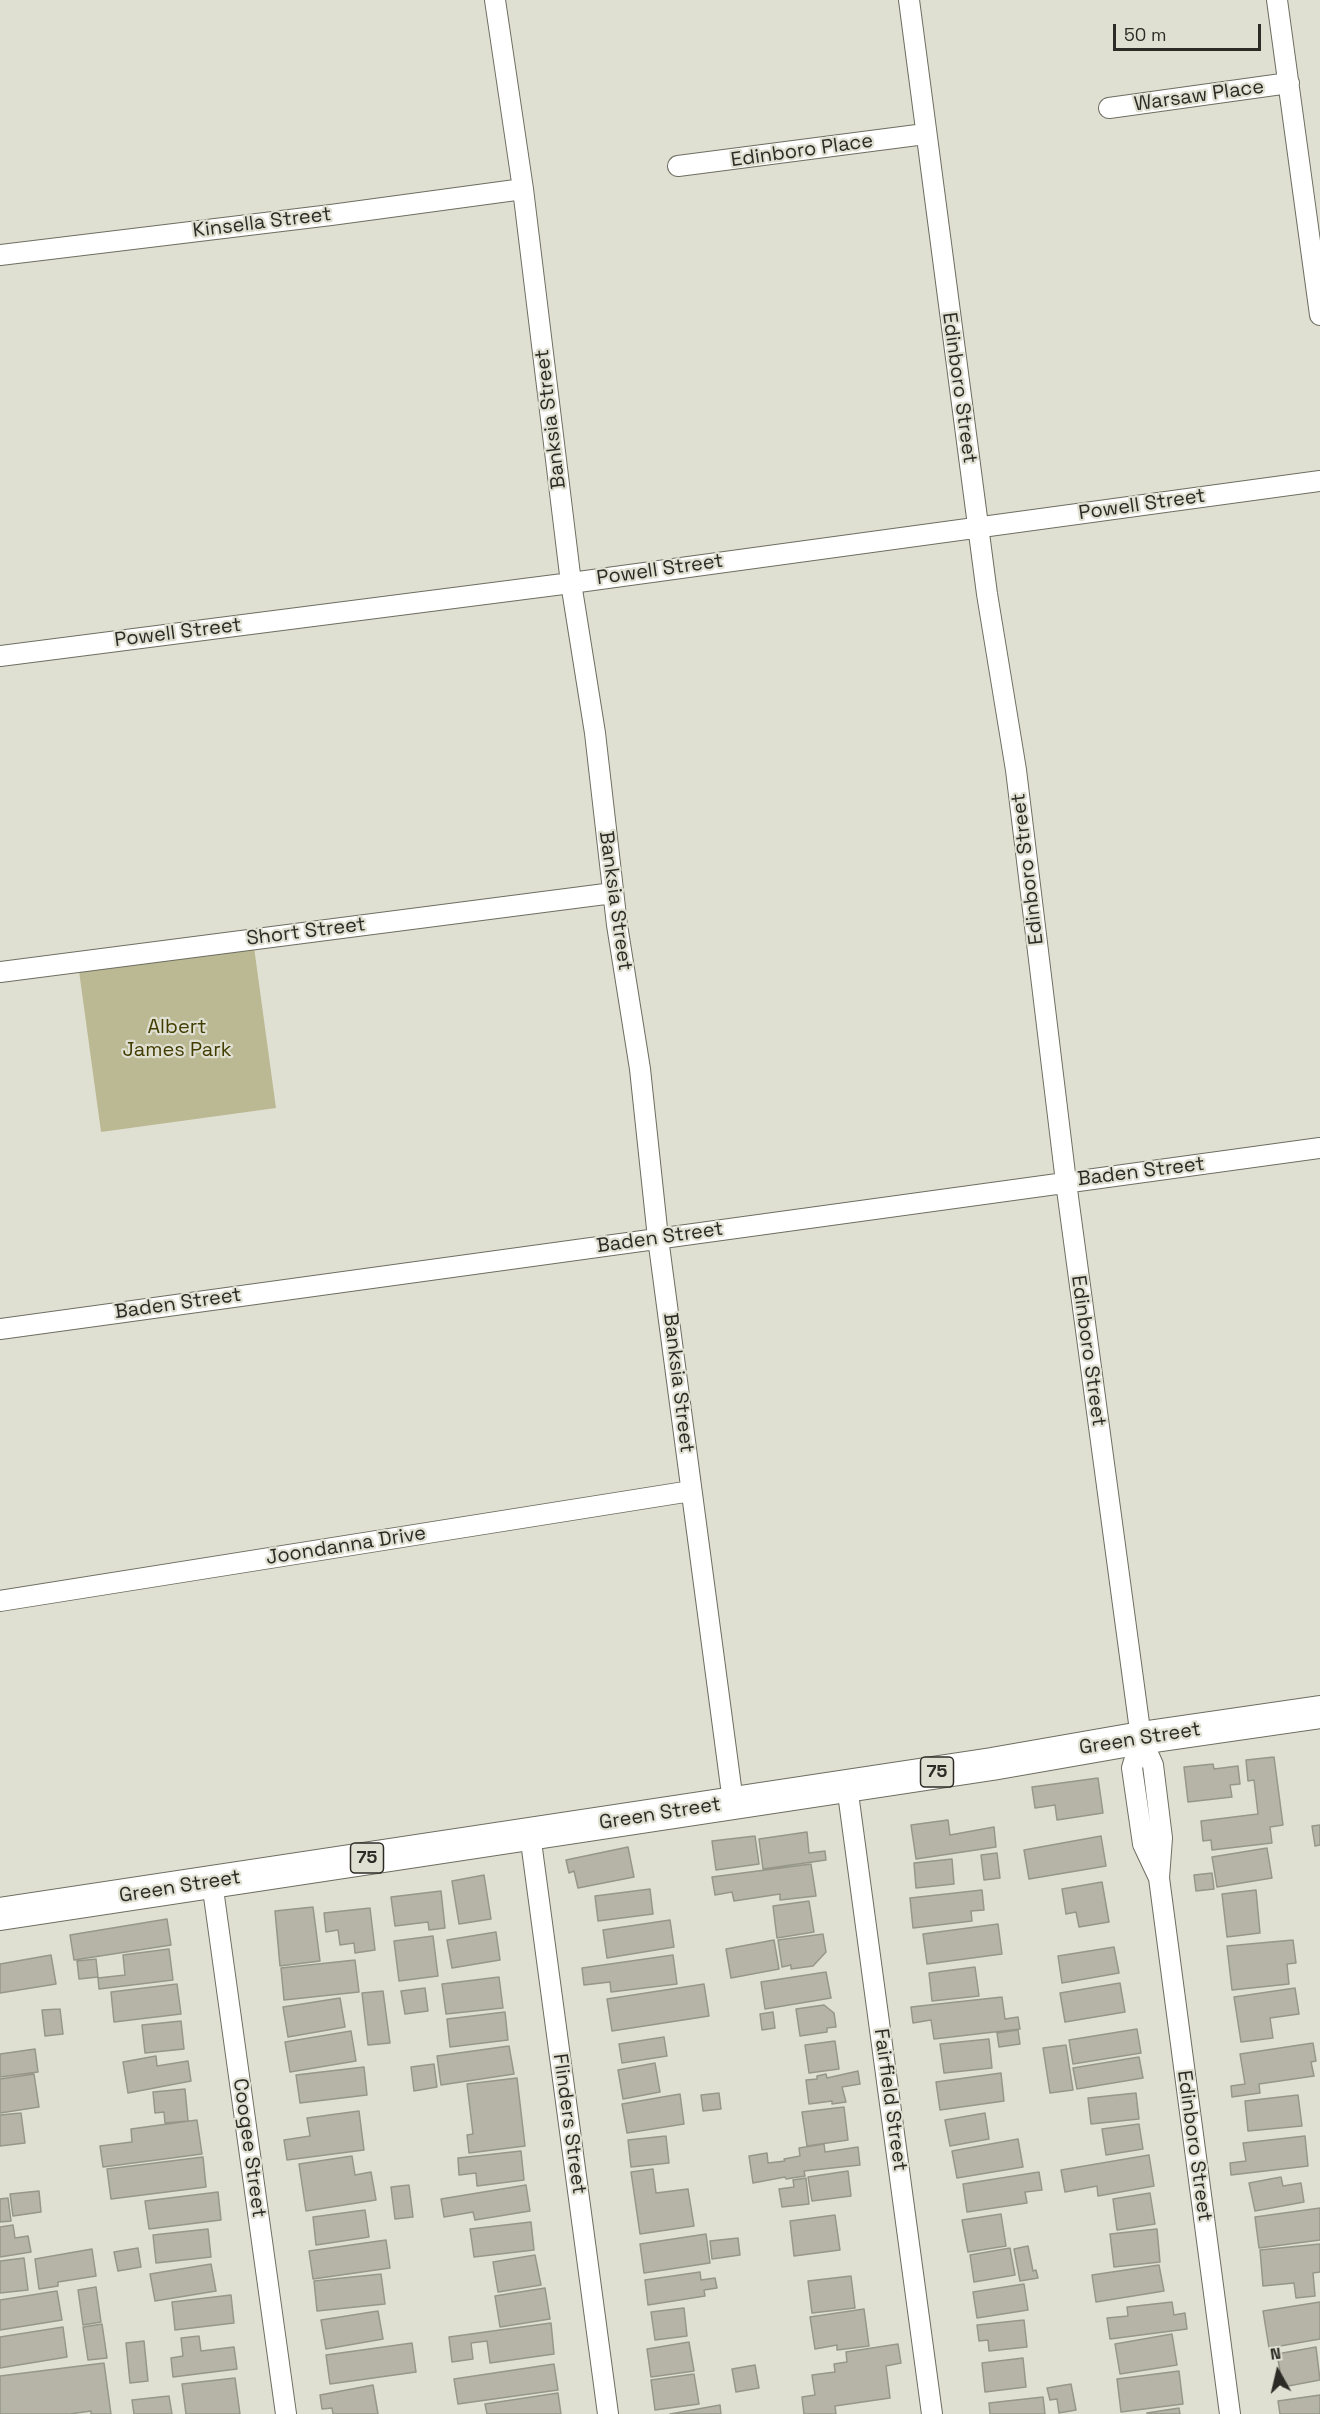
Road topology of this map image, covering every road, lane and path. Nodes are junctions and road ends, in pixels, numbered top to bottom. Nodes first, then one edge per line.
1 (495, 0) edge
2 (909, 0) edge
3 (1277, 0) edge
4 (1289, 83) junction
5 (1110, 108) dead end
6 (926, 134) junction
7 (678, 166) dead end
8 (523, 189) junction
9 (0, 255) edge
10 (1320, 315) edge
11 (1320, 481) edge
12 (978, 527) junction
13 (571, 583) junction
14 (0, 656) edge
15 (613, 893) junction
16 (0, 972) edge
17 (1320, 1148) edge
18 (1066, 1182) junction
19 (658, 1238) junction
20 (0, 1329) edge
21 (691, 1491) junction
22 (0, 1601) edge
23 (1320, 1712) edge
24 (1141, 1738) junction
25 (847, 1786) junction
26 (733, 1802) junction
27 (530, 1834) junction
28 (212, 1882) junction
29 (0, 1914) edge
30 (286, 2414) edge
31 (608, 2414) edge
32 (932, 2414) edge
33 (1230, 2414) edge

1 - 8 street, Banksia Street
2 - 6 street, Edinboro Street
3 - 4 street
4 - 5 street, Warsaw Place
4 - 10 street
6 - 7 street, Edinboro Place
6 - 12 street, Edinboro Street
8 - 9 street, Kinsella Street
8 - 13 street, Banksia Street
11 - 12 street, Powell Street
12 - 13 street, Powell Street
12 - 18 street, Edinboro Street
13 - 14 street, Powell Street
13 - 15 street, Banksia Street
15 - 16 street, Short Street
15 - 19 street, Banksia Street
17 - 18 street, Baden Street
18 - 19 street, Baden Street
18 - 24 street, Edinboro Street
19 - 20 street, Baden Street
19 - 21 street, Banksia Street
21 - 22 street, Joondanna Drive
21 - 26 street, Banksia Street
23 - 24 main road, Green Street / 75
24 - 25 main road, Green Street / 75
24 - 33 street, Edinboro Street
25 - 26 main road, Green Street / 75
25 - 32 street, Fairfield Street
26 - 27 main road, Green Street / 75
27 - 28 main road, Green Street / 75
27 - 31 street, Flinders Street
28 - 29 main road, Green Street / 75
28 - 30 street, Coogee Street

